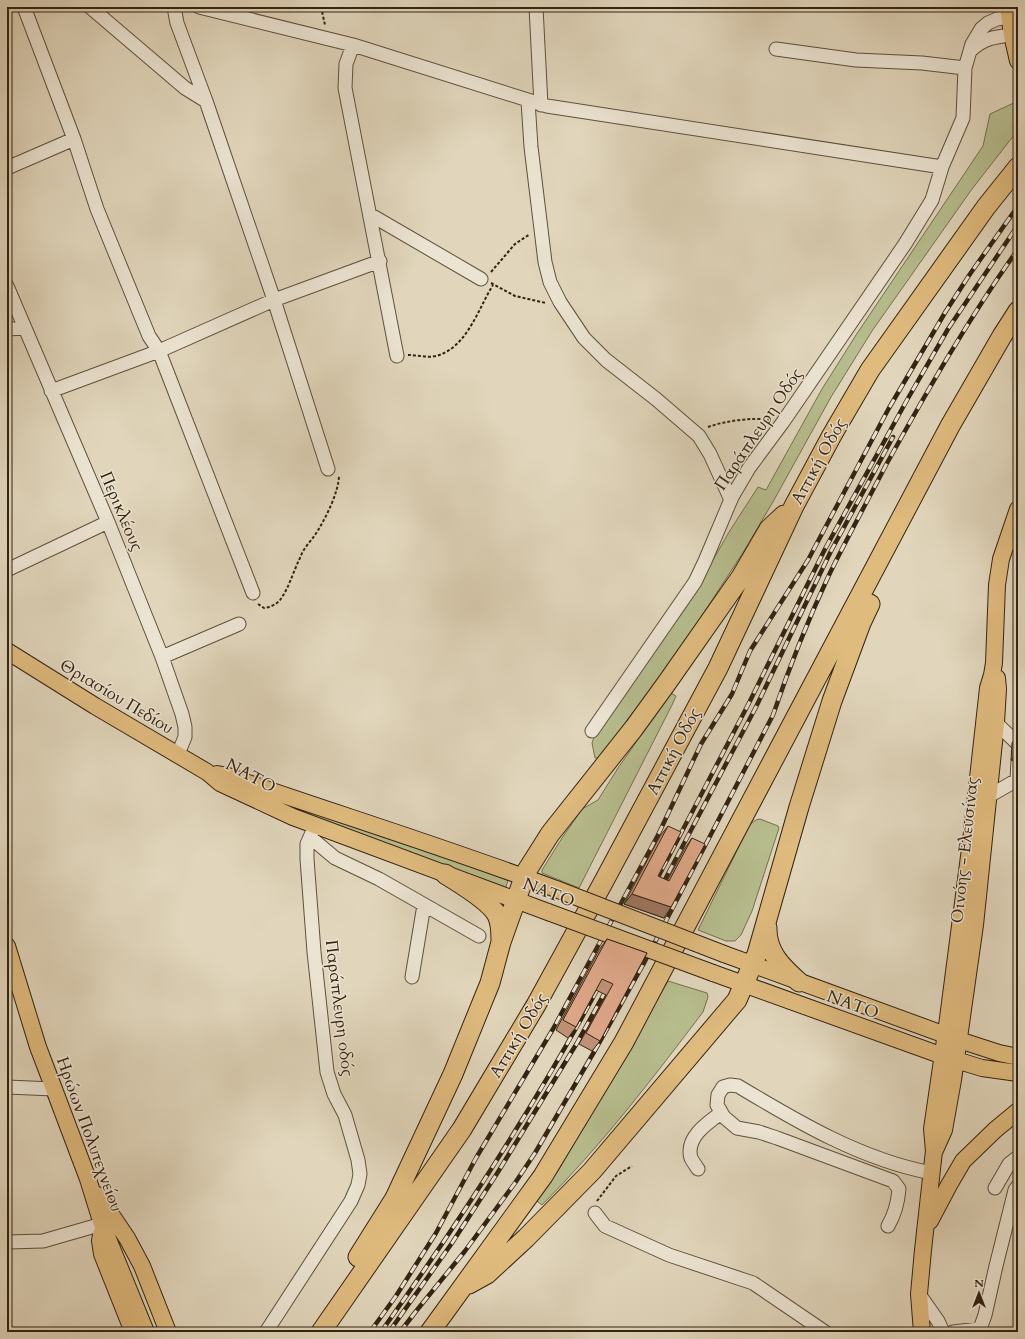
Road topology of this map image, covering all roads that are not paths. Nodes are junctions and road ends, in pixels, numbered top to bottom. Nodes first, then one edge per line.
1 (24, 7) edge
2 (90, 7) edge
3 (174, 7) edge
4 (199, 7) edge
5 (536, 7) edge
6 (1009, 12) edge
7 (1012, 35) junction
8 (353, 45) junction
9 (776, 49) dead end
10 (969, 53) junction
11 (1018, 61) edge
12 (965, 68) junction
13 (206, 101) junction
14 (528, 101) junction
15 (541, 105) junction
16 (74, 139) junction
17 (942, 167) junction
18 (1018, 167) edge
19 (7, 168) edge
20 (371, 215) junction
21 (380, 261) junction
22 (481, 279) road end
23 (7, 286) edge
24 (274, 300) junction
25 (1018, 311) edge
26 (25, 328) junction
27 (7, 329) edge
28 (159, 351) junction
29 (397, 356) road end
30 (52, 391) junction
31 (328, 469) road end
32 (921, 482) junction
33 (731, 500) junction
34 (794, 506) junction
35 (1018, 509) edge
36 (108, 522) junction
37 (7, 570) edge
38 (253, 593) road end
39 (238, 624) dead end
40 (7, 651) edge
41 (162, 657) junction
42 (994, 663) junction
43 (996, 723) junction
44 (592, 731) dead end
45 (1018, 744) edge
46 (178, 754) junction
47 (1018, 761) edge
48 (207, 772) junction
49 (989, 796) junction
50 (312, 831) junction
51 (445, 874) junction
52 (523, 877) junction
53 (516, 900) junction
54 (424, 905) junction
55 (768, 919) junction
56 (479, 936) dead end
57 (501, 942) junction
58 (7, 946) edge
59 (753, 965) junction
60 (412, 977) dead end
61 (799, 982) junction
62 (744, 985) junction
63 (950, 1002) junction
64 (911, 1023) junction
65 (953, 1038) junction
66 (1018, 1056) edge
67 (949, 1058) junction
68 (1018, 1073) edge
69 (7, 1087) edge
70 (54, 1089) junction
71 (1018, 1111) edge
72 (721, 1113) junction
73 (1018, 1157) edge
74 (698, 1169) dead end
75 (932, 1173) junction
76 (88, 1179) junction
77 (1018, 1186) edge
78 (995, 1188) dead end
79 (595, 1213) road end
80 (102, 1224) junction
81 (888, 1226) dead end
82 (925, 1233) junction
83 (7, 1242) edge
84 (462, 1288) junction
85 (919, 1294) junction
86 (981, 1330) edge
87 (322, 1331) edge
88 (133, 1332) edge
89 (146, 1332) edge
90 (168, 1332) edge
91 (266, 1332) edge
92 (430, 1332) edge
93 (825, 1332) edge
94 (922, 1332) edge
95 (943, 1332) edge
96 (953, 1332) edge

1 - 16 street
2 - 13 street
3 - 13 street
4 - 8 street
5 - 15 street
6 - 7 main road
6 - 10 street
7 - 10 street
7 - 11 main road
8 - 14 street
8 - 20 street
9 - 12 street
10 - 12 street
12 - 17 street
13 - 24 street
14 - 15 street
14 - 33 street
15 - 17 street
16 - 19 street
16 - 28 street
17 - 33 street, Παράπλευρη Οδός
18 - 34 highway, Αττική Οδός
20 - 21 street
20 - 22 street
21 - 24 street
21 - 29 street
23 - 26 street, Περικλέους
24 - 28 street
24 - 31 street
25 - 32 highway
26 - 27 street
26 - 30 street, Περικλέους
28 - 30 street
28 - 38 street
30 - 36 street, Περικλέους
32 - 55 highway
32 - 84 highway
33 - 44 street, Παράπλευρη Οδός
34 - 52 highway
34 - 87 highway, Αττική Οδός
35 - 42 main road, Οινόης - Ελευσίνας
36 - 37 street
36 - 41 street, Περικλέους
39 - 41 street
40 - 46 main road, Θριασίου Πεδίου
41 - 46 street, Περικλέους
42 - 43 main road, Οινόης - Ελευσίνας
42 - 63 main road, Οινόης - Ελευσίνας
43 - 45 street
43 - 49 main road, Οινόης - Ελευσίνας
46 - 48 main road, Θριασίου Πεδίου
47 - 49 street
48 - 50 main road, ΝΑΤΟ
48 - 52 main road, ΝΑΤΟ
49 - 65 main road, Οινόης - Ελευσίνας
50 - 51 main road, ΝΑΤΟ
50 - 54 street
50 - 91 street, Παράπλευρη οδός
51 - 53 main road, ΝΑΤΟ
51 - 57 highway
52 - 53 highway
52 - 59 main road, ΝΑΤΟ, bridge
53 - 57 highway
53 - 62 main road, ΝΑΤΟ, bridge
54 - 56 street
54 - 60 street
55 - 59 highway
55 - 61 highway
57 - 87 highway
58 - 70 main road, Ηρώων Πολυτεχνείου
59 - 61 main road, ΝΑΤΟ
59 - 62 highway
61 - 64 main road, ΝΑΤΟ
62 - 67 main road, ΝΑΤΟ
62 - 84 highway
63 - 64 main road
63 - 65 main road, Οινόης - Ελευσίνας
64 - 65 main road, ΝΑΤΟ
65 - 66 main road, ΝΑΤΟ
65 - 67 main road
67 - 68 main road, ΝΑΤΟ
67 - 75 main road
69 - 70 street
70 - 76 main road, Ηρώων Πολυτεχνείου
71 - 82 main road
72 - 74 street
72 - 75 street
72 - 81 street
73 - 78 street
75 - 82 main road
76 - 80 main road, Ηρώων Πολυτεχνείου
76 - 90 main road
77 - 86 street
79 - 93 street
80 - 83 street
80 - 88 main road
80 - 89 main road, Ηρώων Πολυτεχνείου
82 - 85 main road
84 - 92 highway
85 - 94 main road
85 - 95 street
86 - 96 street

